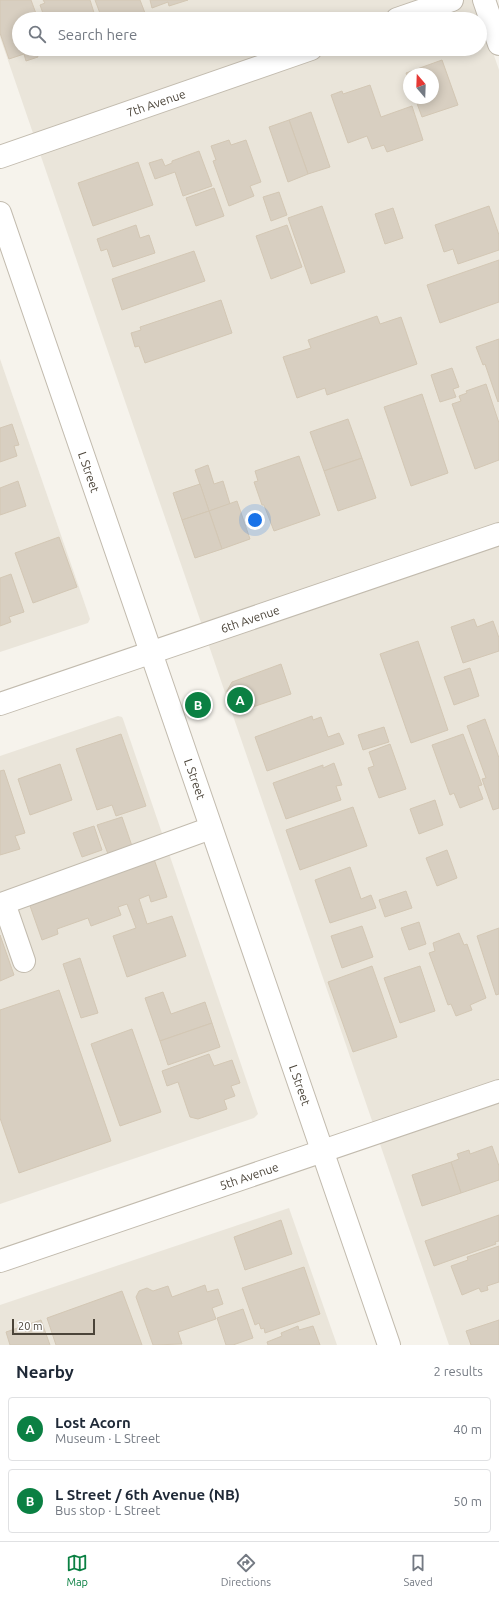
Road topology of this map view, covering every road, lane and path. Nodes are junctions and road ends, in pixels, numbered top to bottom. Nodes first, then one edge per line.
1 (452, 0) edge
2 (484, 0) edge
3 (417, 12) edge
4 (499, 44) edge
5 (291, 56) edge
6 (0, 157) edge
7 (0, 213) edge
8 (499, 534) edge
9 (151, 652) junction
10 (0, 704) edge
11 (211, 828) junction
12 (24, 961) dead end
13 (499, 1090) edge
14 (322, 1152) junction
15 (0, 1261) edge
16 (389, 1345) edge

1 - 3 street
2 - 4 street
5 - 6 street, 7th Avenue
7 - 9 street, L Street
8 - 9 street, 6th Avenue
9 - 10 street, 6th Avenue
9 - 11 street, L Street
11 - 12 street
11 - 14 street, L Street
13 - 14 street, 5th Avenue
14 - 15 street, 5th Avenue
14 - 16 street, L Street

